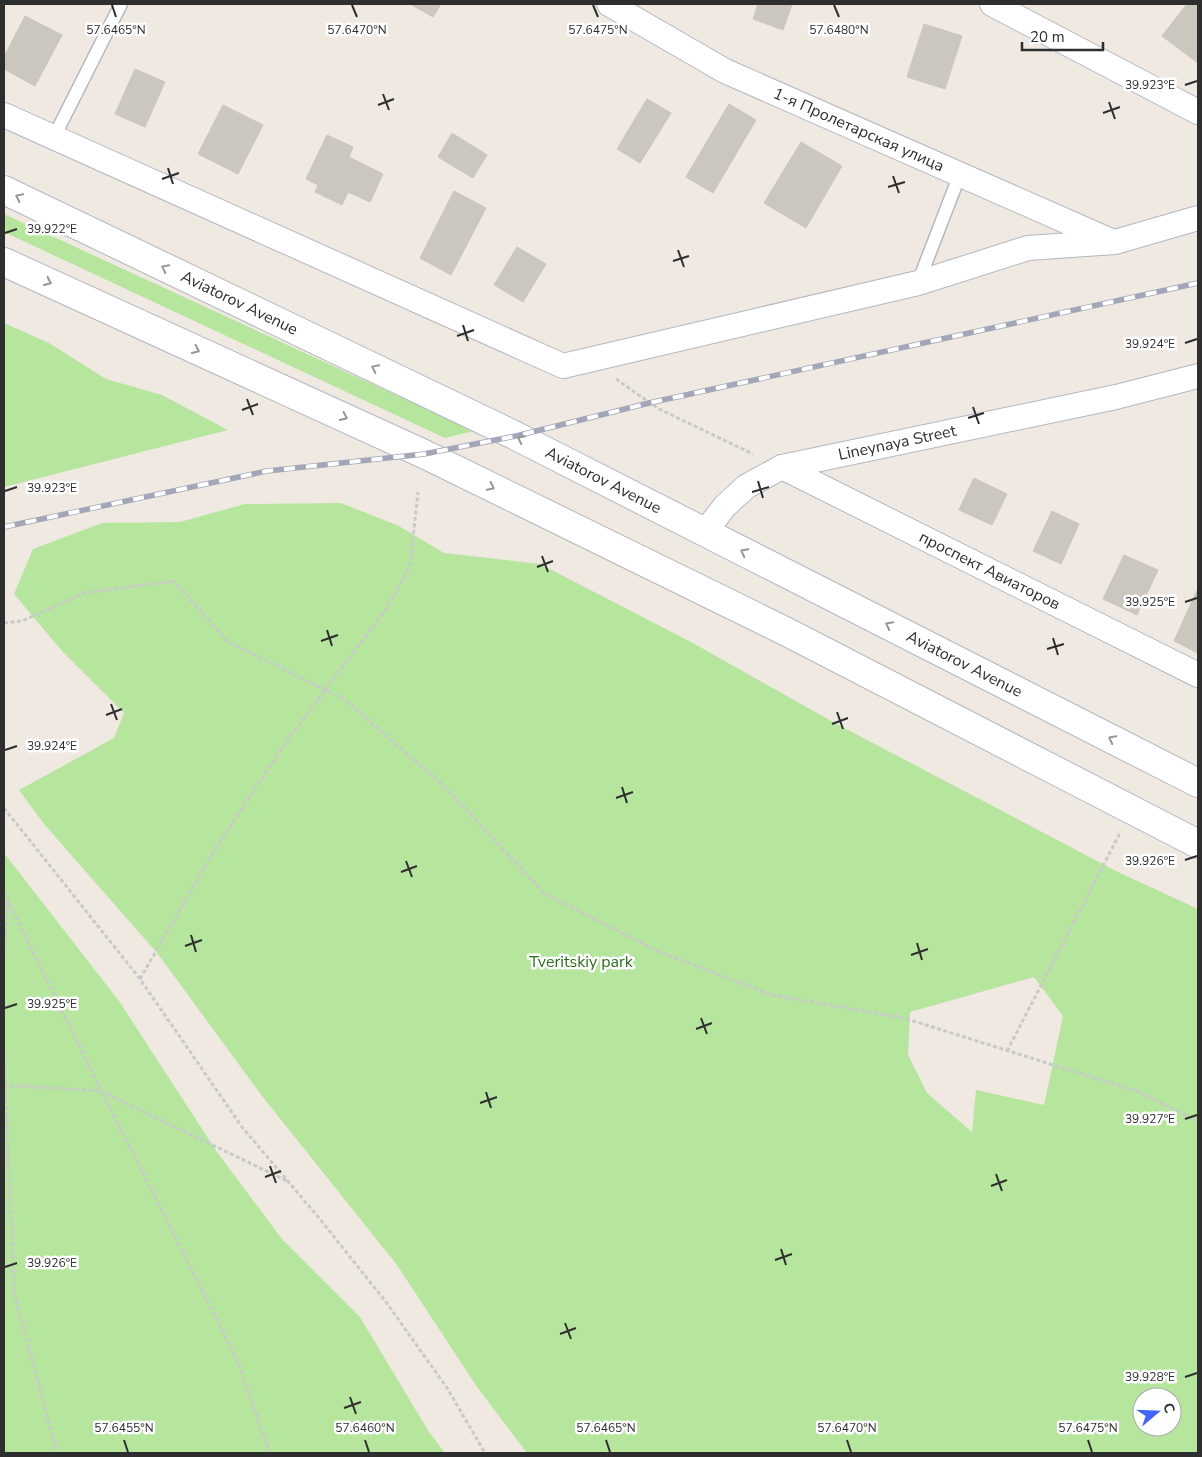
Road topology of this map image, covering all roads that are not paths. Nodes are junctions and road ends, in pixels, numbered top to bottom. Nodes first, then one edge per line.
1 (121, 4) edge
2 (609, 4) edge
3 (992, 4) edge
4 (1198, 112) edge
5 (4, 115) edge
6 (54, 137) junction
7 (960, 174) junction
8 (4, 190) edge
9 (1198, 218) edge
10 (1115, 242) junction
11 (4, 262) edge
12 (918, 282) junction
13 (1198, 376) edge
14 (782, 467) junction
15 (706, 532) junction
16 (1198, 675) edge
17 (1198, 783) edge
18 (1198, 844) edge

1 - 6 lane
2 - 7 street, 1-я Пролетарская улица
3 - 4 street
5 - 6 street
6 - 12 street
7 - 10 street, 1-я Пролетарская улица
7 - 12 lane
15 -> 8 main road, Aviatorov Avenue
9 - 10 street
10 - 12 street
11 -> 18 main road
13 - 14 street, Lineynaya Street
14 - 15 street, Lineynaya Street
14 - 16 street, проспект Авиаторов
17 -> 15 main road, Aviatorov Avenue

